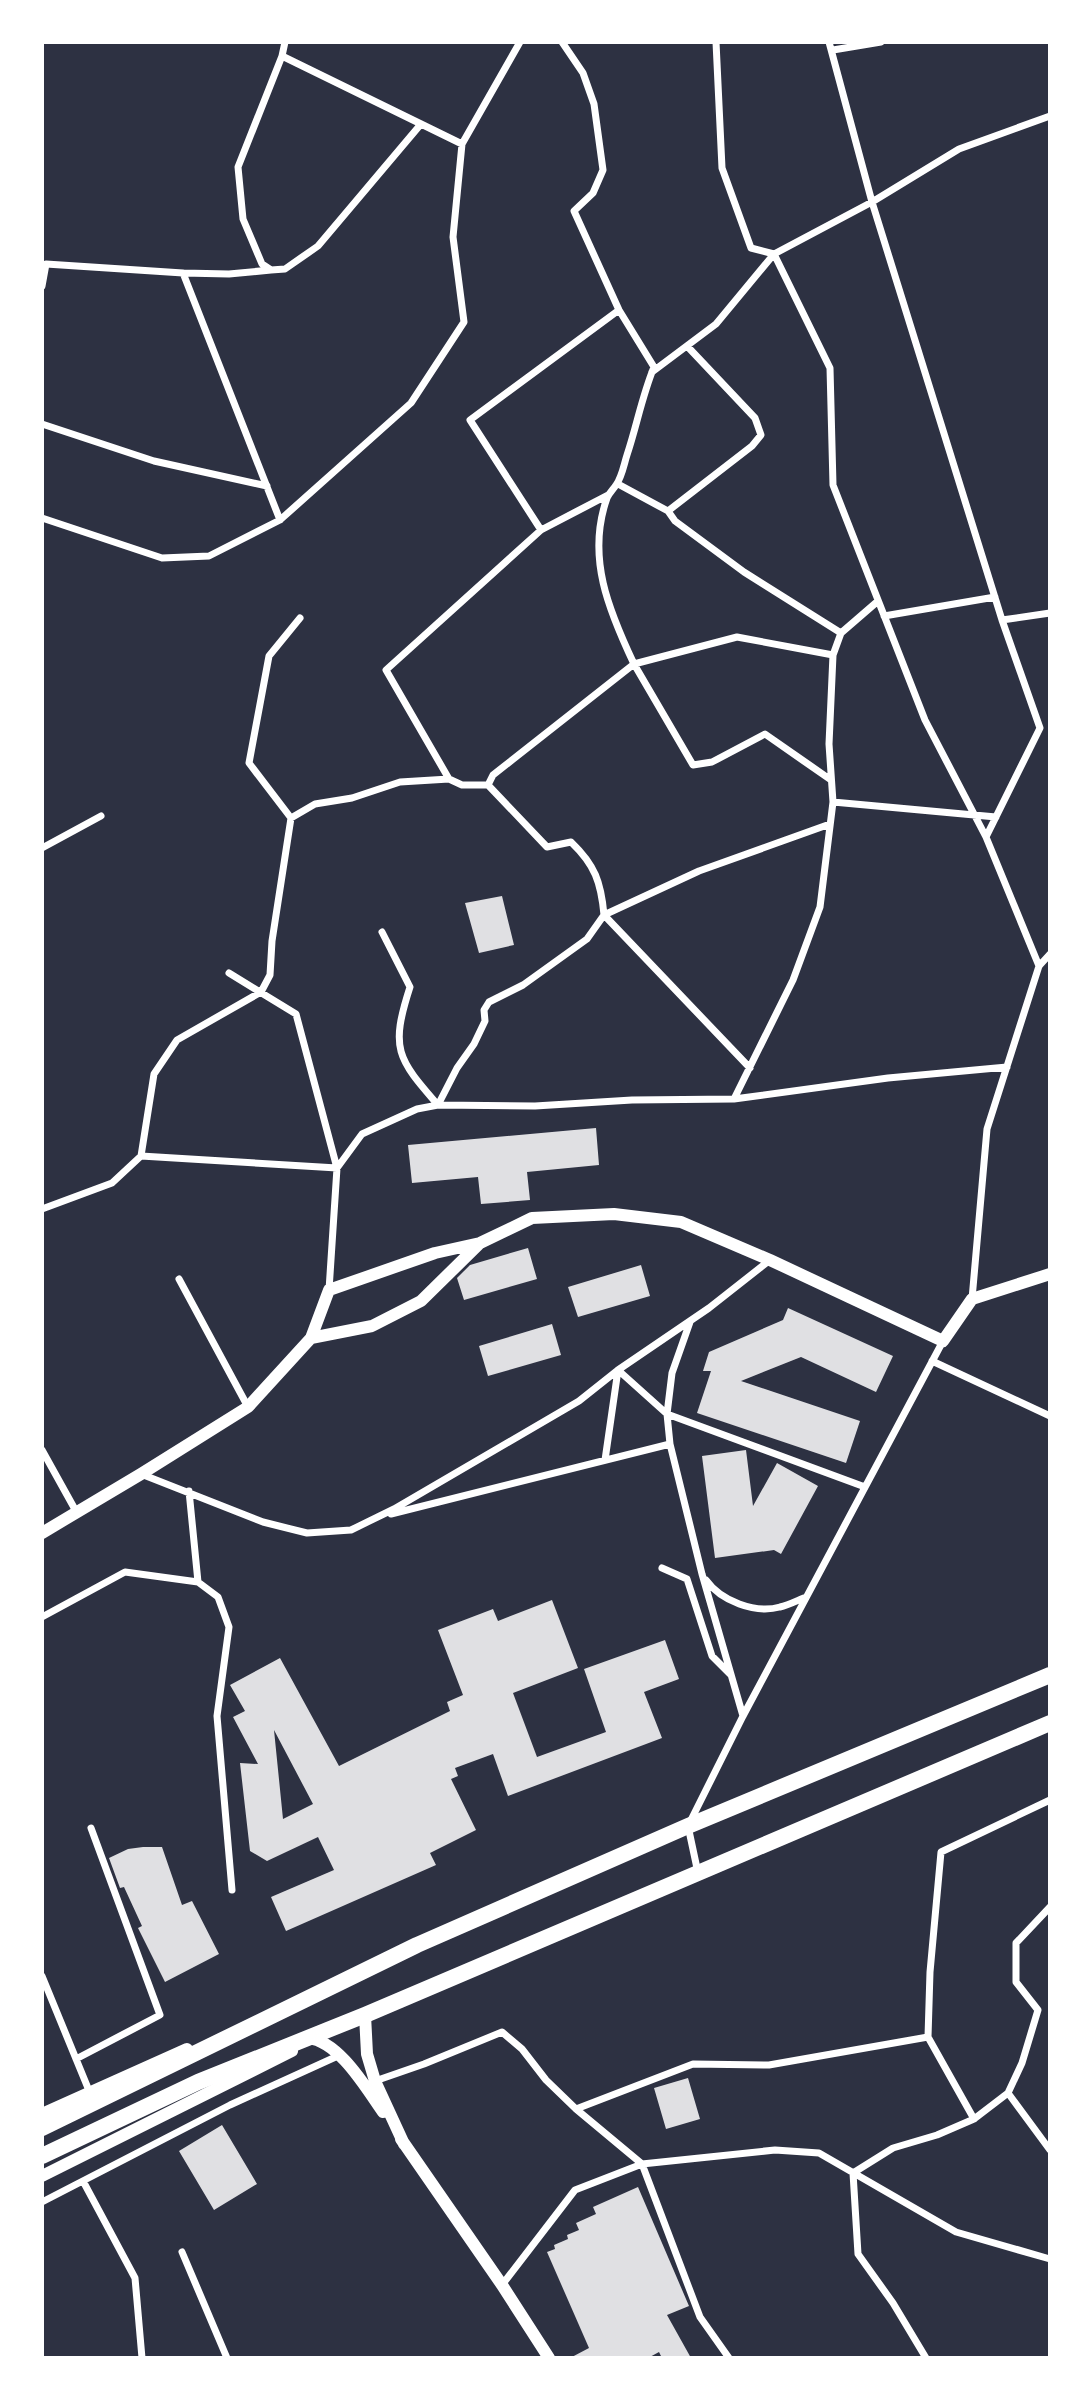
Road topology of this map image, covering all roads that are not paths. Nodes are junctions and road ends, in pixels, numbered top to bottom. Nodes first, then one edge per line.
1 (285, 42) edge
2 (520, 42) edge
3 (562, 42) edge
4 (716, 42) edge
5 (881, 42) edge
6 (831, 46) edge
7 (282, 56) junction
8 (1050, 116) edge
9 (421, 124) junction
10 (462, 144) junction
11 (872, 202) junction
12 (774, 254) junction
13 (271, 270) junction
14 (183, 273) junction
15 (42, 286) edge
16 (619, 310) junction
17 (687, 346) junction
18 (652, 372) junction
19 (42, 424) edge
20 (618, 484) junction
21 (267, 486) junction
22 (608, 495) junction
23 (668, 511) junction
24 (42, 518) edge
25 (280, 520) junction
26 (541, 530) junction
27 (995, 597) junction
28 (878, 601) junction
29 (1050, 614) edge
30 (884, 616) junction
31 (300, 618) dead end
32 (1002, 621) junction
33 (841, 633) junction
34 (833, 655) junction
35 (634, 664) junction
36 (449, 779) junction
37 (831, 780) junction
38 (488, 785) junction
39 (832, 802) junction
40 (974, 814) junction
41 (102, 816) dead end
42 (996, 817) junction
43 (291, 818) junction
44 (830, 824) junction
45 (986, 837) junction
46 (42, 848) edge
47 (604, 915) junction
48 (382, 932) dead end
49 (1050, 955) edge
50 (1039, 966) junction
51 (229, 973) dead end
52 (261, 992) junction
53 (1007, 1066) junction
54 (750, 1068) junction
55 (734, 1100) junction
56 (438, 1105) junction
57 (141, 1156) junction
58 (337, 1168) junction
59 (42, 1209) edge
60 (481, 1243) junction
61 (770, 1260) junction
62 (1050, 1274) edge
63 (179, 1279) dead end
64 (329, 1290) junction
65 (972, 1299) junction
66 (690, 1321) junction
67 (311, 1338) junction
68 (943, 1341) junction
69 (932, 1361) junction
70 (618, 1370) junction
71 (248, 1407) junction
72 (667, 1414) junction
73 (1050, 1416) edge
74 (670, 1444) junction
75 (42, 1450) edge
76 (605, 1460) junction
77 (142, 1474) junction
78 (865, 1487) junction
79 (189, 1491) junction
80 (77, 1513) junction
81 (377, 1518) junction
82 (42, 1533) edge
83 (662, 1568) dead end
84 (702, 1574) junction
85 (198, 1582) junction
86 (807, 1597) junction
87 (42, 1617) edge
88 (731, 1675) junction
89 (1050, 1675) edge
90 (743, 1716) junction
91 (1050, 1723) edge
92 (1050, 1800) edge
93 (688, 1826) junction
94 (91, 1828) dead end
95 (698, 1873) junction
96 (232, 1891) dead end
97 (1050, 1907) edge
98 (417, 1945) junction
99 (42, 1976) edge
100 (365, 2015) junction
101 (928, 2037) junction
102 (313, 2038) junction
103 (340, 2055) junction
104 (76, 2059) junction
105 (375, 2081) junction
106 (90, 2093) junction
107 (1008, 2093) junction
108 (576, 2109) junction
109 (42, 2114) edge
110 (974, 2119) junction
111 (42, 2128) edge
112 (404, 2144) junction
113 (1050, 2150) edge
114 (42, 2156) edge
115 (642, 2164) junction
116 (853, 2173) junction
117 (42, 2176) edge
118 (83, 2180) junction
119 (42, 2202) edge
120 (183, 2252) dead end
121 (1050, 2259) edge
122 (502, 2285) junction
123 (142, 2358) edge
124 (227, 2358) edge
125 (548, 2358) edge
126 (729, 2358) edge
127 (926, 2358) edge

1 - 7 street
2 - 10 street
3 - 16 street
4 - 12 street
5 - 6 street
6 - 11 street
7 - 9 street
7 - 13 street
8 - 11 street
9 - 10 street
9 - 13 street
10 - 25 street
11 - 12 street
11 - 27 street
12 - 17 street
12 - 28 street
13 - 14 street
14 - 15 street
14 - 21 street
16 - 18 street
16 - 26 street
17 - 18 street
17 - 23 street
18 - 20 street
19 - 21 street
20 - 22 street
20 - 23 street
21 - 25 street
22 - 26 street
22 - 35 street
23 - 33 street
24 - 25 street
26 - 36 street
27 - 30 street
27 - 32 street
28 - 30 street
28 - 33 street
29 - 32 street
30 - 40 street
31 - 43 street
32 - 42 street
33 - 34 street
34 - 35 street
34 - 37 street
35 - 37 street
35 - 38 street
36 - 38 street
36 - 43 street
37 - 39 street
38 - 47 street
39 - 40 street
39 - 44 street
40 - 42 street
40 - 45 street
41 - 46 street
42 - 45 street
43 - 52 street
44 - 47 street
44 - 54 street
45 - 50 street
47 - 54 street
47 - 56 street
48 - 56 street
49 - 50 street
50 - 53 street
51 - 52 street
52 - 57 street
52 - 58 street
53 - 55 street
53 - 65 street
54 - 55 street
55 - 56 street
56 - 58 street
57 - 58 street
57 - 59 street
58 - 64 street
60 - 61 street
60 - 64 street
60 - 67 street
61 - 66 street
61 - 68 street
62 - 65 street
63 - 71 street
64 - 67 street
65 - 68 street
66 - 70 street
66 - 72 street
67 - 71 street
68 - 69 street
69 - 73 street
69 - 78 street
70 - 72 street
70 - 76 street
70 - 81 street
71 - 77 street
72 - 74 street
72 - 78 street
74 - 76 street
74 - 84 street
75 - 80 street
76 - 81 street
77 - 79 street
77 - 80 street
78 - 86 street
79 - 81 street
79 - 85 street
80 - 82 street
83 - 88 street
84 - 86 street
84 - 88 street
85 - 87 street
85 - 96 street
86 - 90 street
88 - 90 street
89 - 93 highway
90 - 93 street
91 - 95 highway
92 - 101 street
93 - 95 street
93 - 98 highway
94 - 104 street
95 - 100 highway
97 - 107 street
98 - 106 street
98 - 111 highway
99 - 104 street
100 - 102 highway
100 - 105 street
101 - 108 street
101 - 110 street
102 - 103 street
102 - 114 highway
102 - 117 street
103 - 112 street
103 - 118 street
104 - 106 street
105 - 108 street
105 - 112 street
106 - 109 street
107 - 110 street
107 - 113 street
108 - 115 street
110 - 116 street
112 - 122 street
115 - 116 street
115 - 122 street
115 - 126 street
116 - 121 street
116 - 127 street
118 - 119 street
118 - 123 street
120 - 124 street
122 - 125 street

